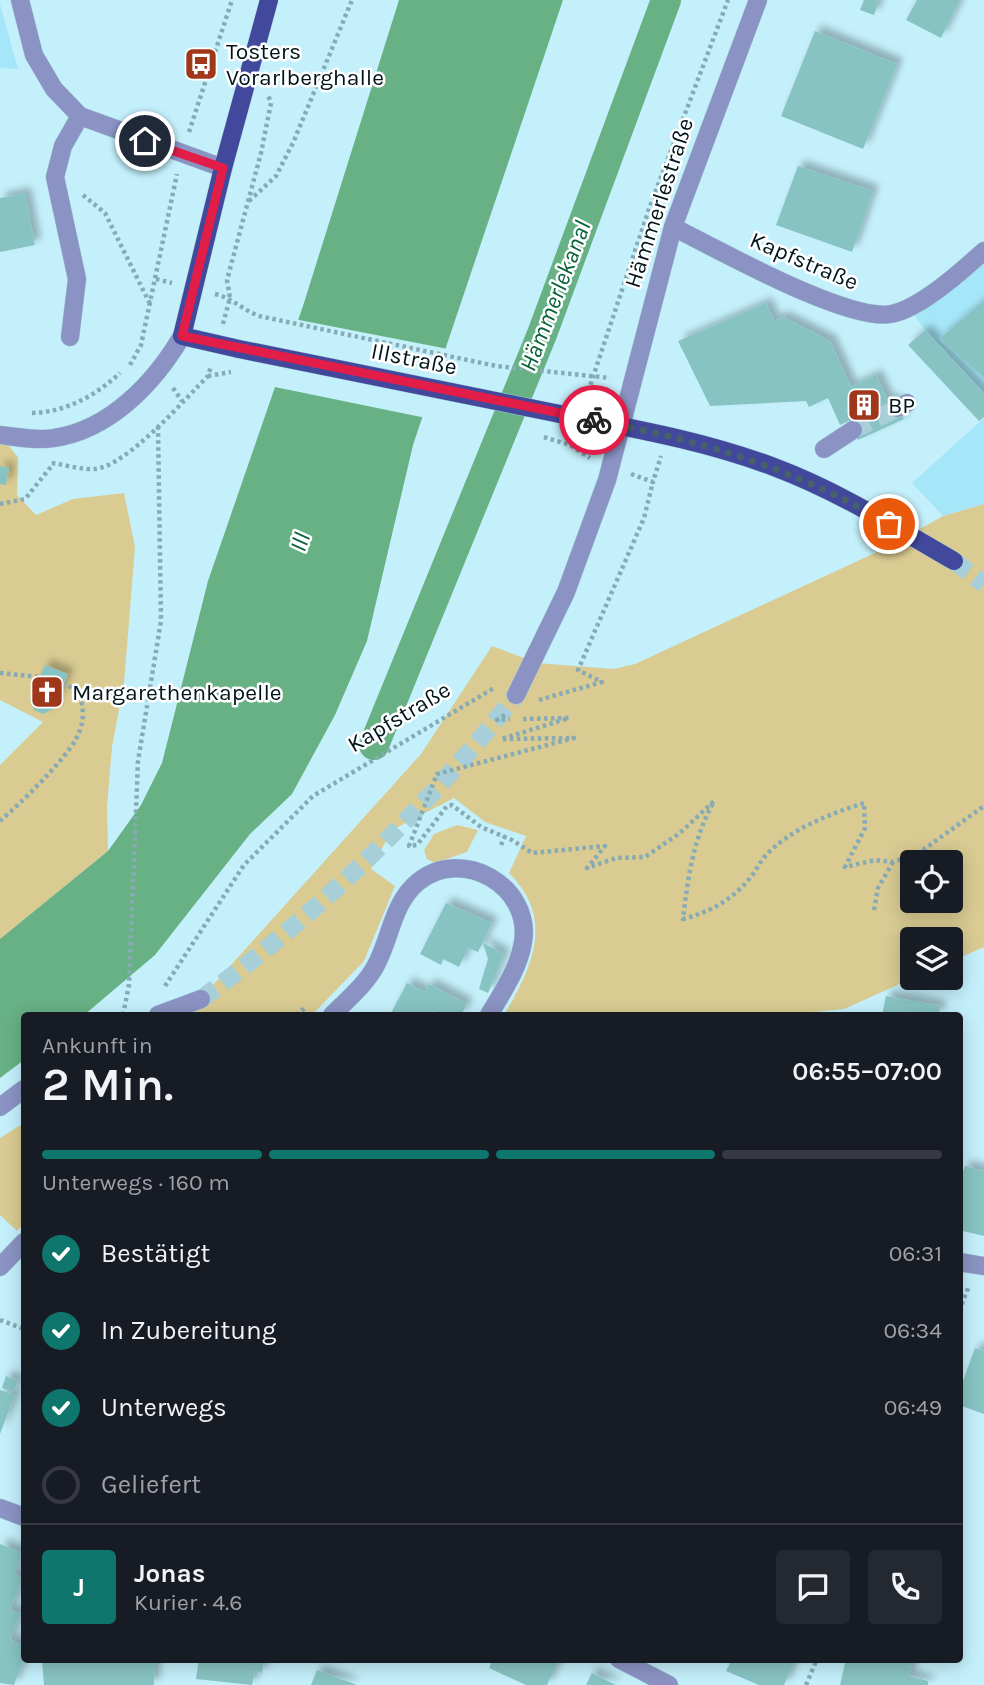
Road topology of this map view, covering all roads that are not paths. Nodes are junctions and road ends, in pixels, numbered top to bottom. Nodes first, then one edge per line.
1 (20, 0) edge
2 (269, 0) edge
3 (758, 0) edge
4 (79, 116) junction
5 (223, 168) junction
6 (674, 228) junction
7 (984, 251) edge
8 (182, 336) junction
9 (70, 337) dead end
10 (620, 425) junction
11 (853, 430) tunnel mouth
12 (0, 435) edge
13 (824, 449) dead end
14 (954, 561) tunnel mouth
15 (515, 702) tunnel mouth
16 (201, 999) tunnel mouth
17 (166, 1012) edge
18 (335, 1012) edge
19 (491, 1012) edge
20 (21, 1091) edge
21 (0, 1107) edge
22 (21, 1245) edge
23 (963, 1263) edge
24 (984, 1266) edge
25 (0, 1267) edge
26 (0, 1508) edge
27 (21, 1516) edge
28 (626, 1663) edge
29 (669, 1685) edge

1 - 4 street
2 - 5 main road
3 - 6 street, Hämmerlestraße
4 - 5 street
4 - 9 street
5 - 8 main road
6 - 7 street, Kapfstraße
6 - 10 street, Hämmerlestraße
8 - 10 main road, Illstraße, bridge
8 - 12 street
10 - 14 main road, Illstraße
10 - 15 street
11 - 13 street
16 - 17 street
18 - 19 street
20 - 21 street
22 - 25 street
23 - 24 street
26 - 27 street
28 - 29 street

